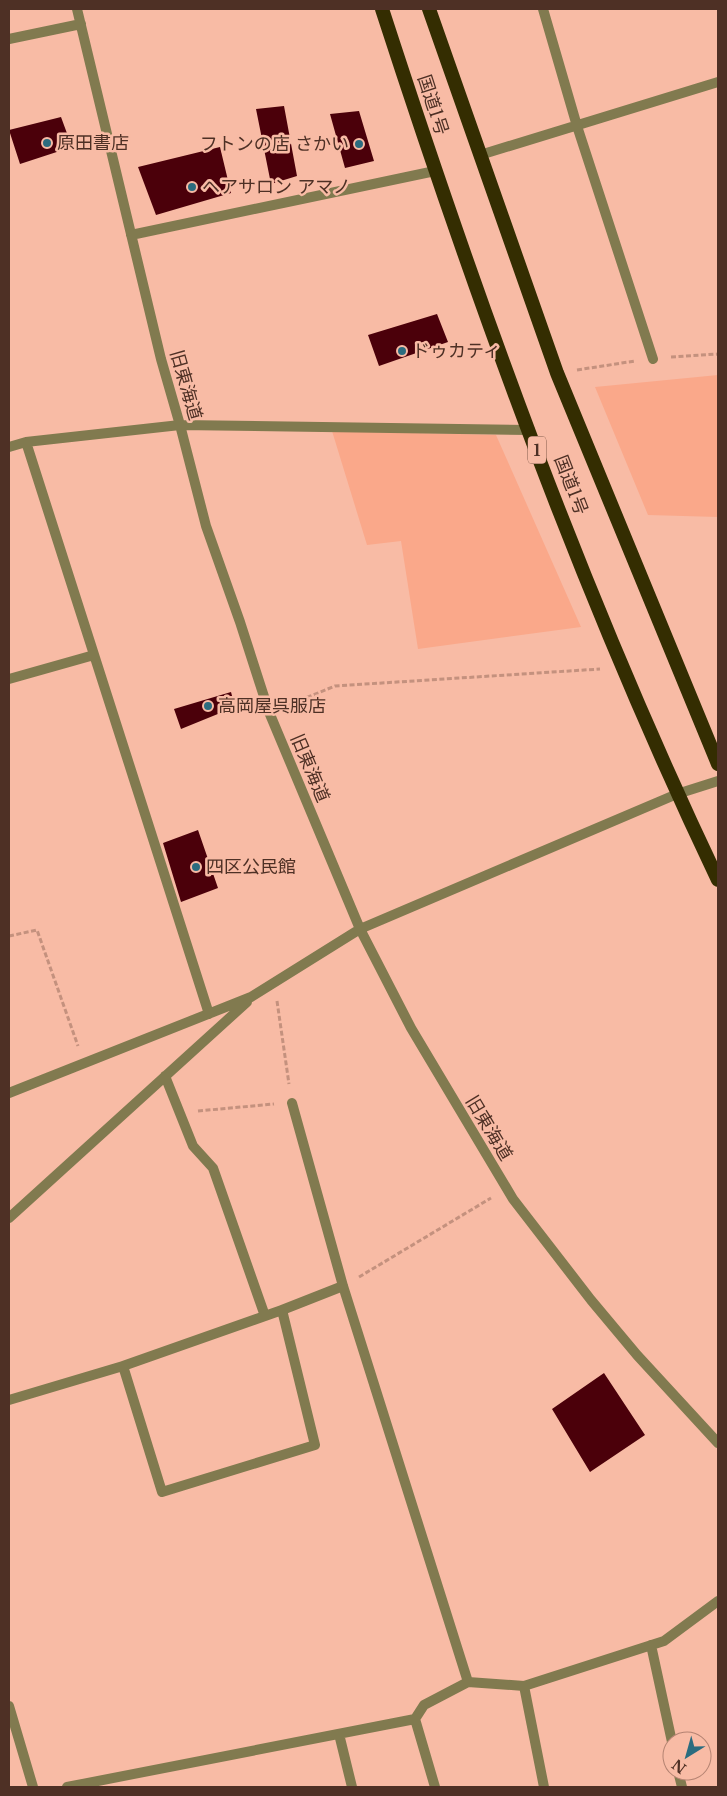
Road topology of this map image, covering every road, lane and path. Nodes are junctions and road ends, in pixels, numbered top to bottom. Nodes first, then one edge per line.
1 (77, 9) edge
2 (382, 9) edge
3 (429, 9) edge
4 (543, 9) edge
5 (81, 24) junction
6 (9, 40) edge
7 (718, 82) edge
8 (577, 126) junction
9 (480, 155) junction
10 (435, 171) junction
11 (131, 235) junction
12 (718, 354) edge
13 (653, 359) junction
14 (557, 373) junction
15 (180, 424) junction
16 (530, 430) junction
17 (26, 442) junction
18 (9, 447) edge
19 (94, 655) junction
20 (623, 667) junction
21 (9, 679) edge
22 (269, 712) junction
23 (718, 764) edge
24 (718, 781) edge
25 (677, 794) junction
26 (718, 880) edge
27 (360, 929) junction
28 (9, 936) edge
29 (274, 983) junction
30 (251, 998) junction
31 (209, 1014) junction
32 (84, 1063) junction
33 (165, 1076) junction
34 (9, 1093) edge
35 (292, 1102) junction
36 (180, 1112) junction
37 (506, 1188) junction
38 (9, 1218) edge
39 (343, 1286) junction
40 (282, 1310) junction
41 (265, 1316) junction
42 (123, 1366) junction
43 (9, 1400) edge
44 (718, 1443) edge
45 (718, 1601) edge
46 (651, 1645) junction
47 (468, 1682) junction
48 (524, 1686) junction
49 (9, 1706) edge
50 (415, 1719) junction
51 (670, 1731) edge
52 (339, 1734) junction
53 (33, 1787) edge
54 (67, 1787) edge
55 (352, 1787) edge
56 (435, 1787) edge
57 (544, 1787) edge

1 - 5 street, 旧東海道
2 - 10 highway, 国道1号 / 1
3 - 9 highway, 国道1号
4 - 8 street
5 - 6 street
5 - 11 street, 旧東海道
7 - 8 street
8 - 9 street
8 - 13 street
9 - 14 highway, 国道1号
10 - 11 street
10 - 16 highway, 国道1号 / 1
11 - 15 street, 旧東海道
12 - 13 path
13 - 14 path
14 - 23 highway, 国道1号
15 - 16 street
15 - 17 street
15 - 22 street, 旧東海道
16 - 20 highway, 国道1号 / 1
17 - 18 street
17 - 19 street
19 - 21 street
19 - 31 street
20 - 22 path
20 - 25 highway, 国道1号 / 1
22 - 27 street, 旧東海道
24 - 25 street
25 - 26 highway, 国道1号 / 1
25 - 27 street
27 - 29 street
27 - 37 street, 旧東海道
28 - 32 path
29 - 30 street
29 - 35 path
30 - 31 street
30 - 33 street
31 - 32 street
32 - 34 street
33 - 36 street
33 - 38 street
35 - 36 path
35 - 39 street
36 - 41 street
37 - 39 path
37 - 44 street, 旧東海道
39 - 40 street
39 - 47 street
40 - 41 street
40 - 42 street
41 - 42 street
42 - 43 street
45 - 46 street
46 - 48 street
46 - 51 street
47 - 48 street
47 - 50 street
48 - 57 street
49 - 53 street
50 - 52 street
50 - 56 street
52 - 54 street
52 - 55 street

